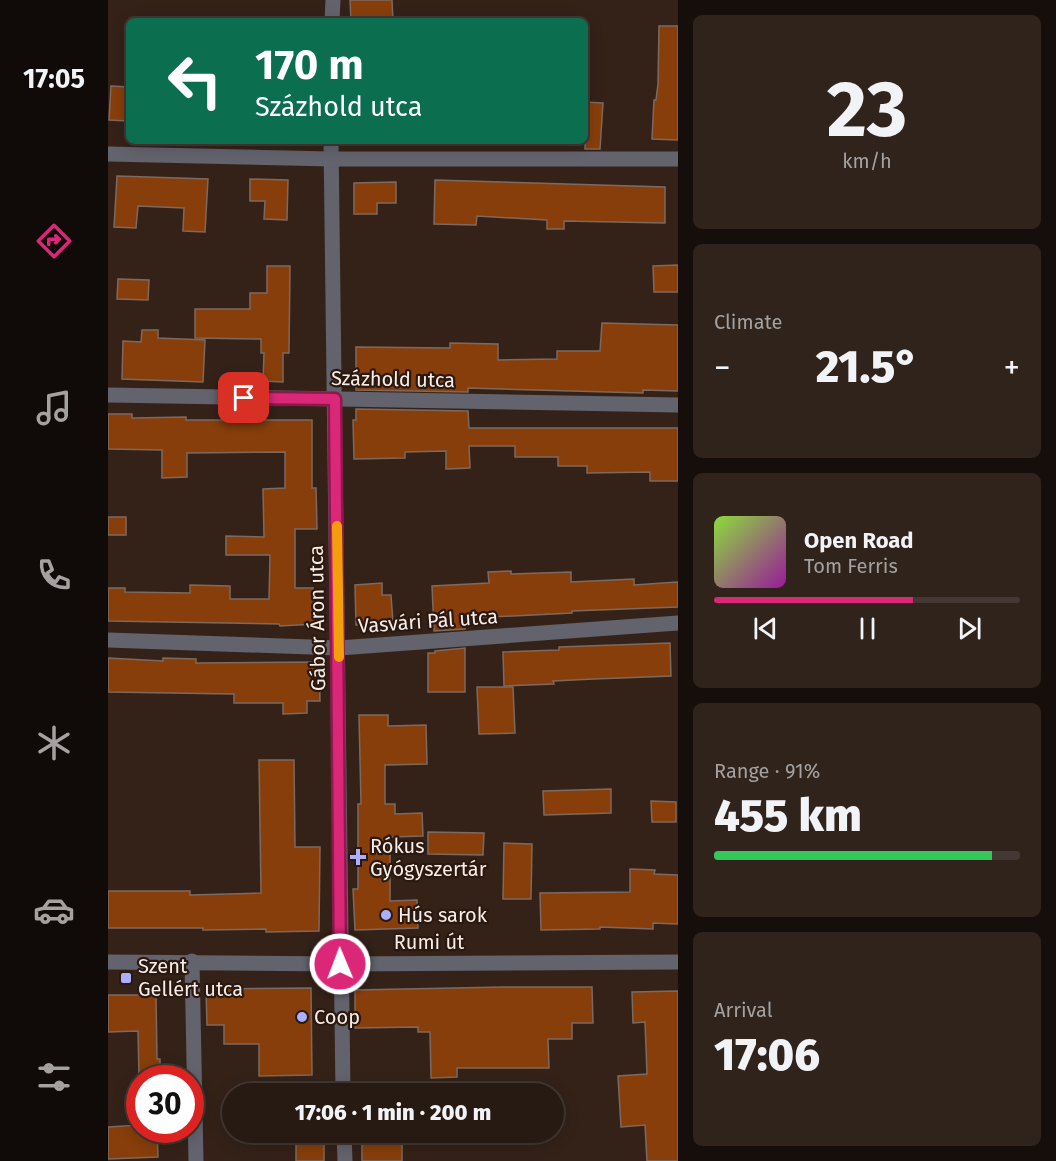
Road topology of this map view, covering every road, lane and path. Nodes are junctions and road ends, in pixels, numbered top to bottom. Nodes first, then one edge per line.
1 (333, 0) edge
2 (332, 18) edge
3 (332, 144) edge
4 (108, 154) edge
5 (331, 159) junction
6 (678, 159) edge
7 (108, 394) edge
8 (335, 399) junction
9 (678, 405) edge
10 (678, 623) edge
11 (108, 640) edge
12 (339, 648) junction
13 (108, 962) edge
14 (192, 962) junction
15 (678, 962) edge
16 (340, 964) junction
17 (343, 1083) edge
18 (344, 1143) edge
19 (196, 1161) edge
20 (345, 1161) edge

1 - 2 street
3 - 5 street, Gábor Áron utca
4 - 5 street
5 - 6 street
5 - 8 street, Gábor Áron utca
7 - 8 street, Százhold utca
8 - 9 street, Százhold utca
8 - 12 street, Gábor Áron utca
10 - 12 street, Vasvári Pál utca
11 - 12 street, Vasvári Pál utca
12 - 16 street, Gábor Áron utca
13 - 14 street, Rumi út
14 - 16 street, Rumi út
14 - 19 street
15 - 16 street, Rumi út
16 - 17 street, Gábor Áron utca
18 - 20 street

